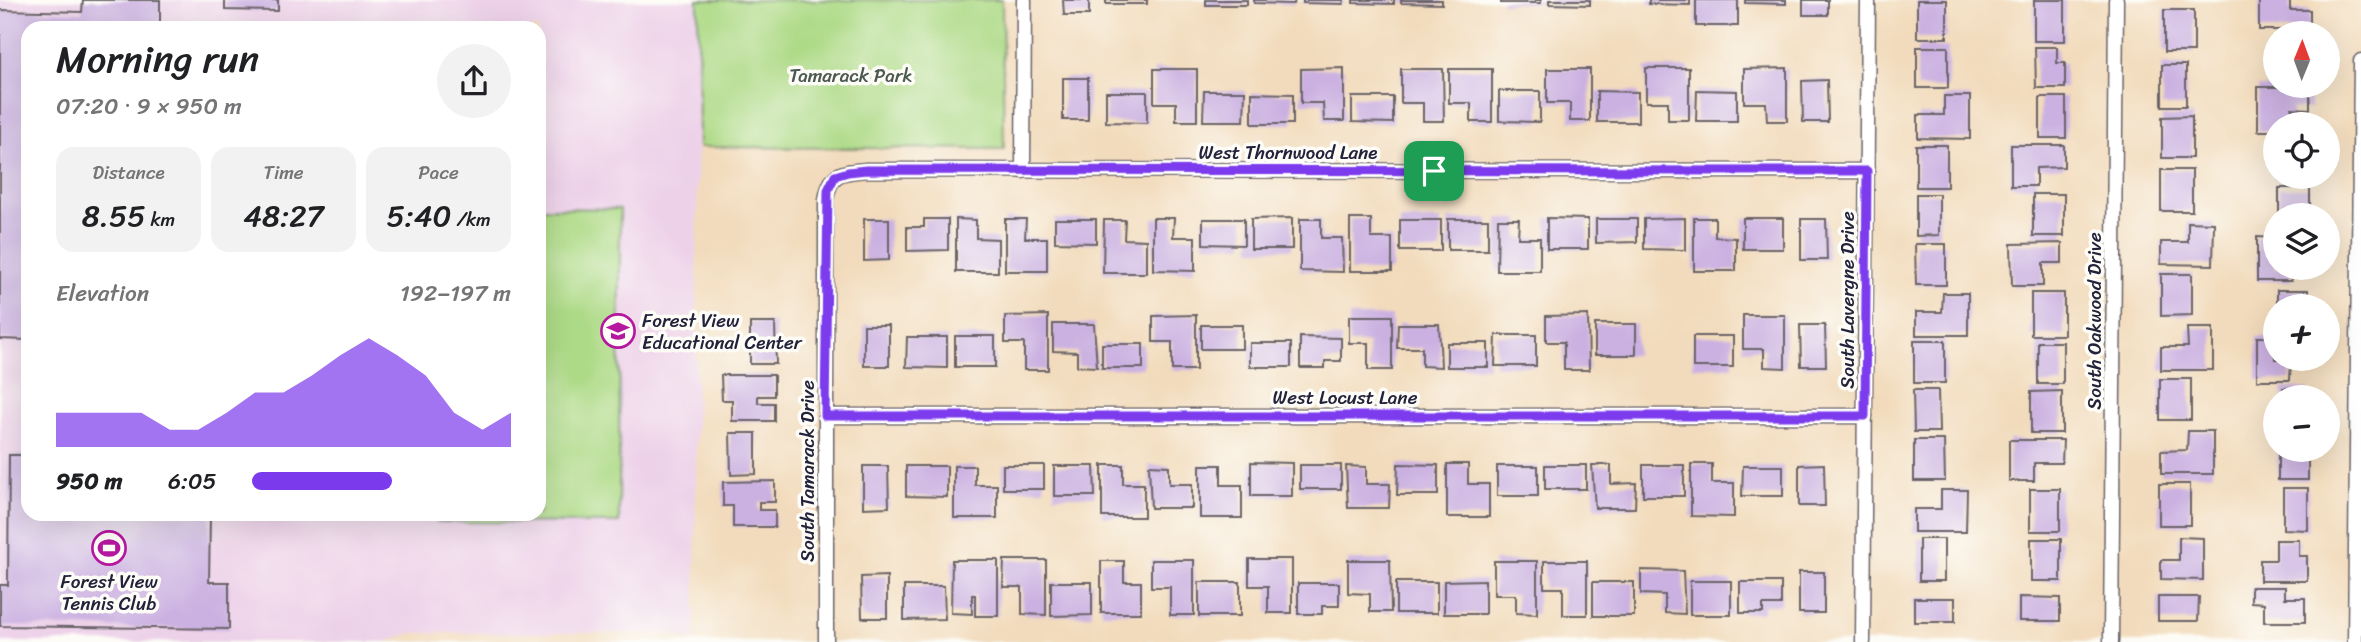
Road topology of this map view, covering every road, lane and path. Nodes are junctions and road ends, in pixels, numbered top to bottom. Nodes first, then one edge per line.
1 (1024, 0) edge
2 (1868, 0) edge
3 (2116, 0) edge
4 (2361, 61) edge
5 (1023, 171) junction
6 (1867, 171) junction
7 (835, 176) joint
8 (825, 416) junction
9 (1865, 416) junction
10 (826, 642) edge
11 (1863, 642) edge
12 (2111, 642) edge
13 (2355, 642) edge

1 - 5 street
2 - 6 street, South Lavergne Drive
3 - 12 street, South Oakwood Drive
4 - 13 street
5 - 6 street, West Thornwood Lane
5 - 7 street, West Thornwood Lane
6 - 9 street, South Lavergne Drive
7 - 8 street, South Tamarack Drive
8 - 9 street, West Locust Lane
8 - 10 street, South Tamarack Drive
9 - 11 street, South Lavergne Drive

